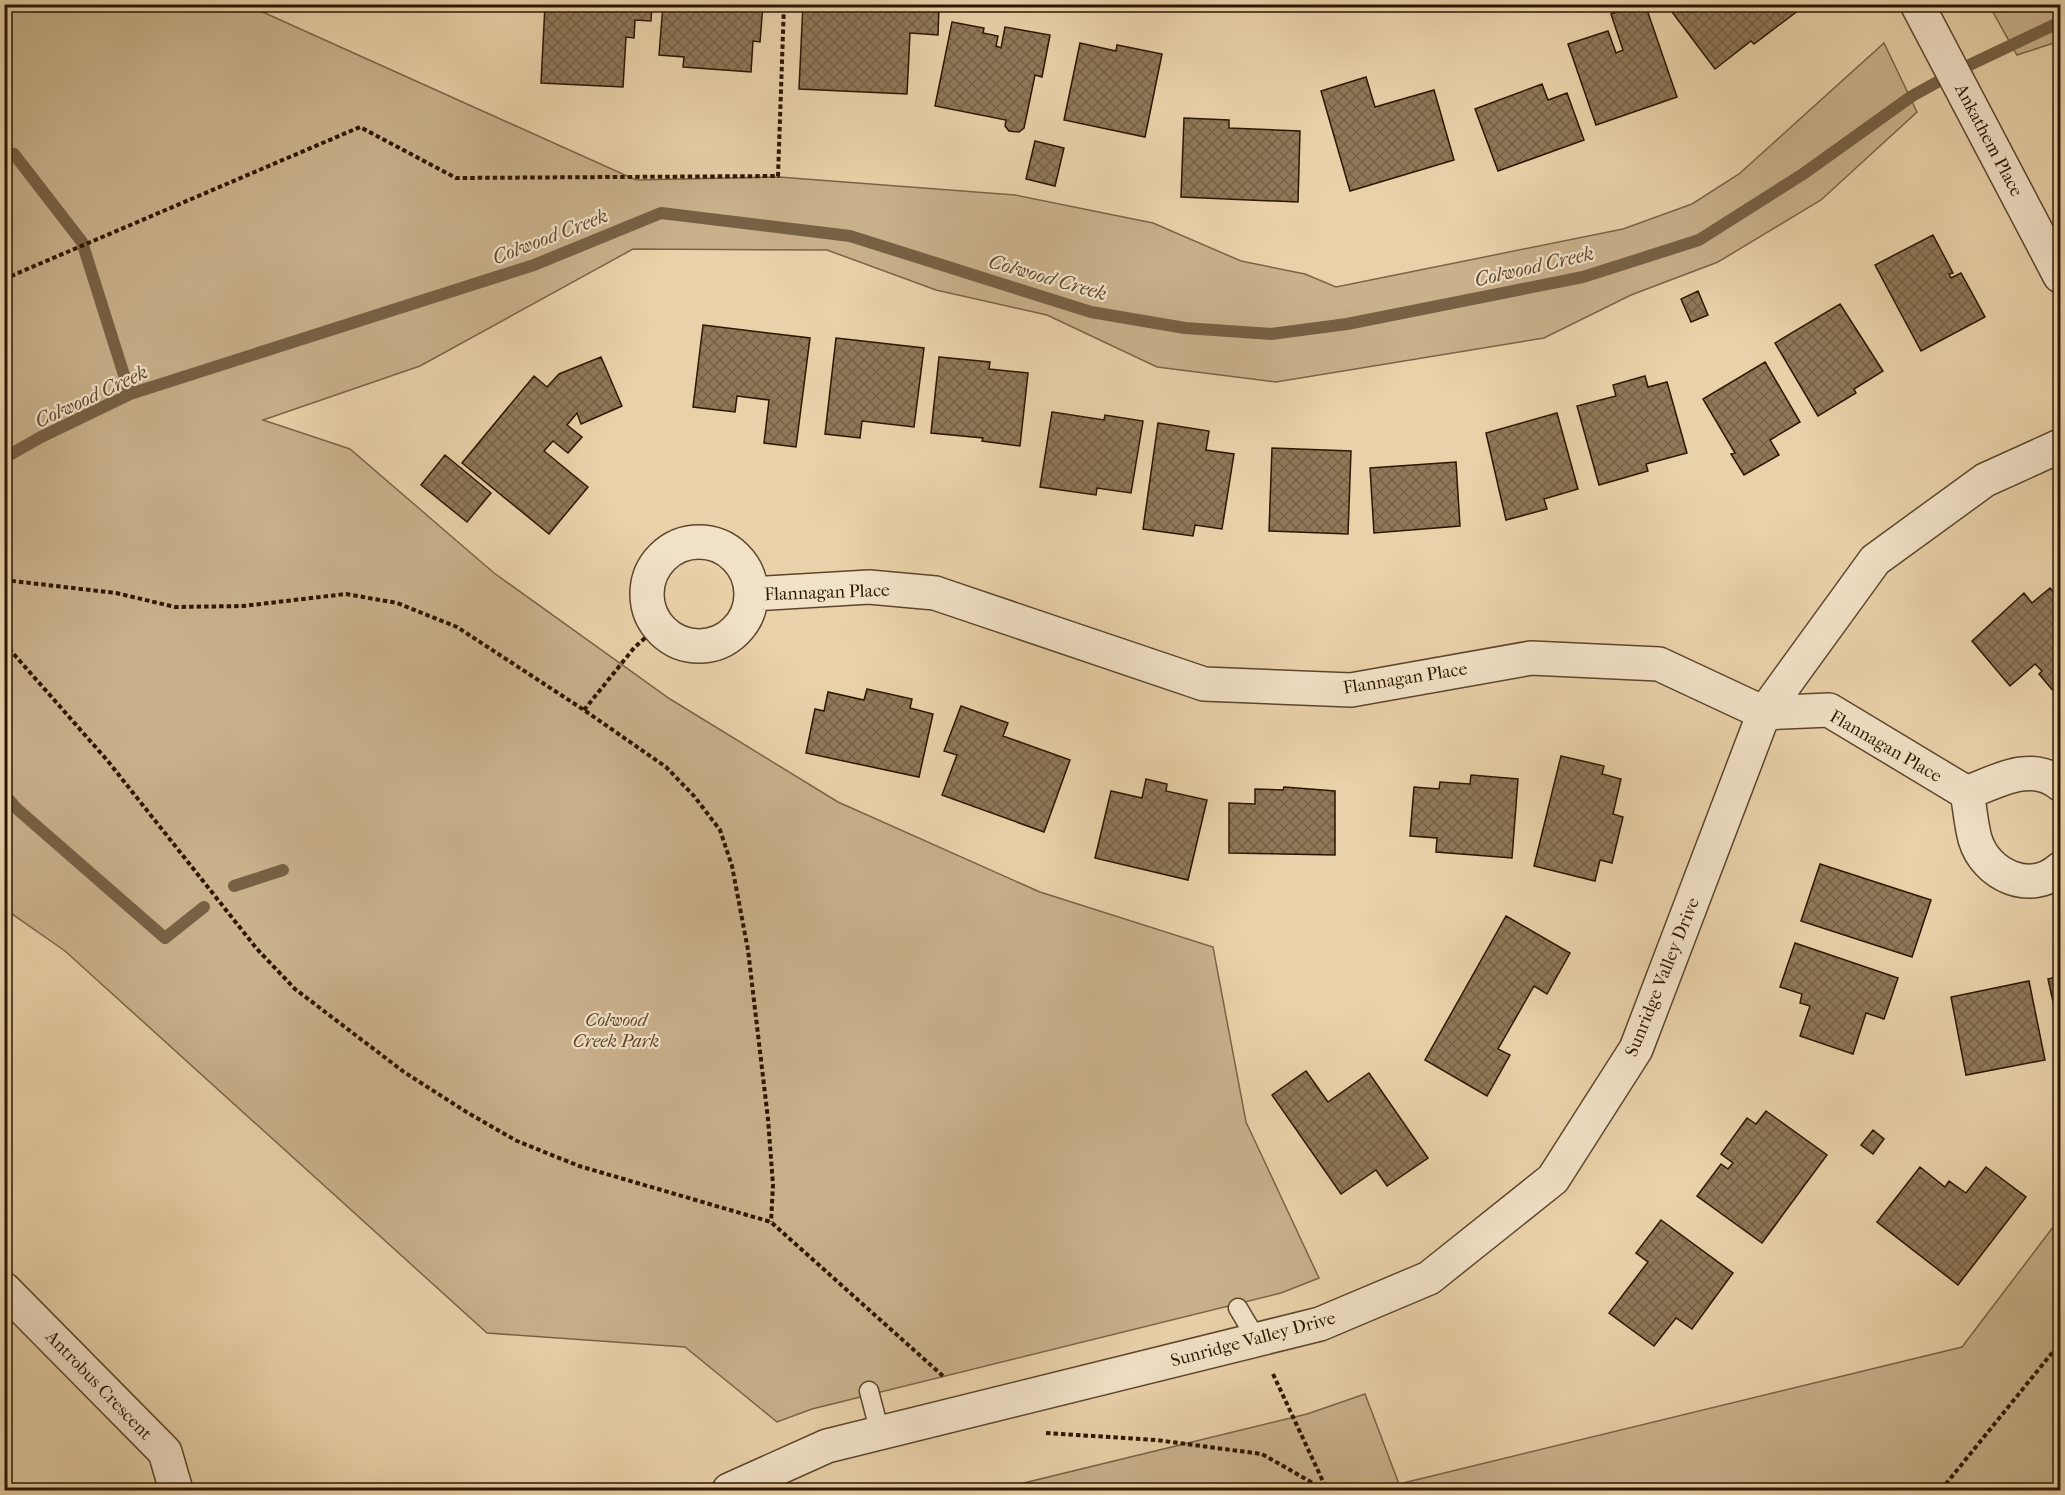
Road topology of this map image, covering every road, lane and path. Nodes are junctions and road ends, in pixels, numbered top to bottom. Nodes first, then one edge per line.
1 (784, 4) edge
2 (1921, 12) edge
3 (2061, 276) edge
4 (4, 279) edge
5 (2061, 446) edge
6 (4, 580) edge
7 (751, 594) junction
8 (657, 627) junction
9 (4, 643) edge
10 (584, 710) junction
11 (1764, 713) junction
12 (2061, 784) edge
13 (1967, 793) junction
14 (2061, 869) edge
15 (771, 1222) junction
16 (4, 1288) edge
17 (1238, 1308) dead end
18 (1257, 1340) junction
19 (2061, 1342) edge
20 (869, 1391) dead end
21 (979, 1408) junction
22 (1044, 1432) dead end
23 (880, 1433) junction
24 (176, 1491) edge
25 (729, 1491) edge
26 (1326, 1491) edge
27 (1941, 1491) edge

1 - 4 path
2 - 3 street, Ankathem Place
5 - 11 street, Sunridge Valley Drive
6 - 10 path
7 - 8 street, Flannagan Place
7 - 8 street, Flannagan Place
7 - 11 street, Flannagan Place
8 - 10 path
9 - 15 path
10 - 15 path
11 - 13 street, Flannagan Place
11 - 18 street, Sunridge Valley Drive
12 - 13 street
13 - 14 street
15 - 21 path
16 - 24 street, Antrobus Crescent
17 - 18 lane
18 - 21 street, Sunridge Valley Drive
18 - 26 path
19 - 27 path
20 - 23 lane
21 - 23 street, Sunridge Valley Drive
22 - 26 path
23 - 25 street, Sunridge Valley Drive

